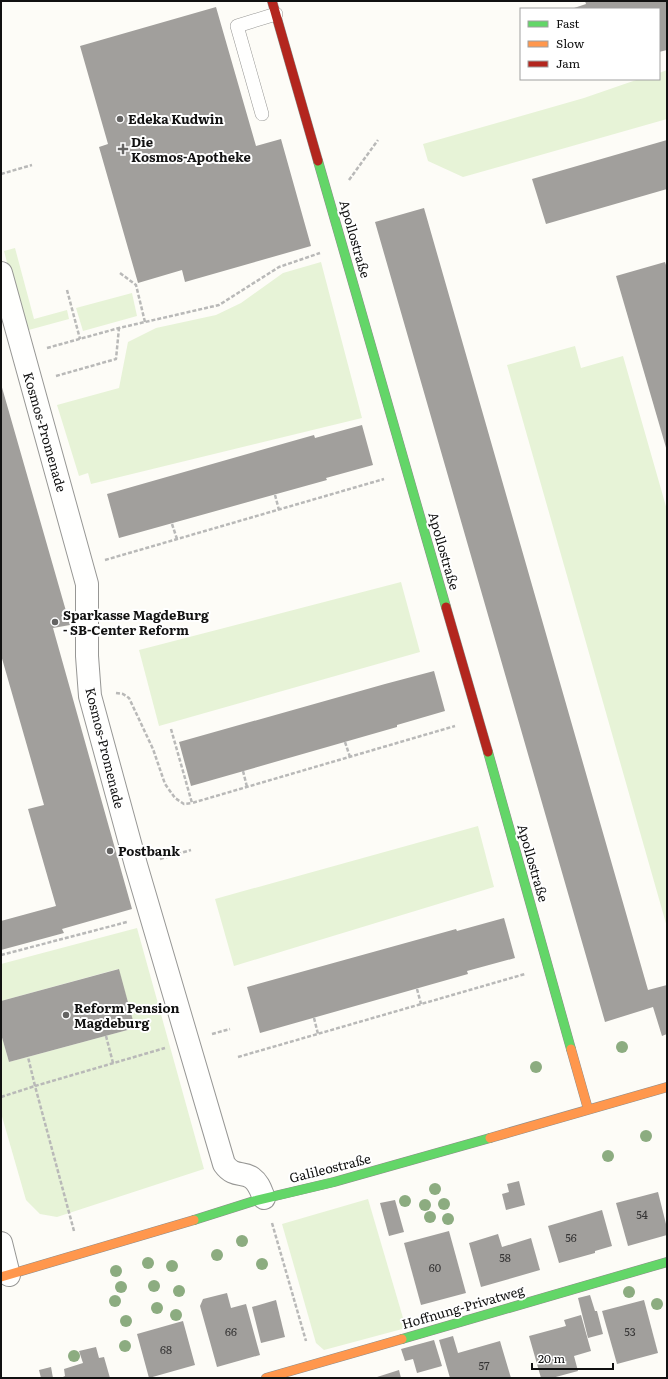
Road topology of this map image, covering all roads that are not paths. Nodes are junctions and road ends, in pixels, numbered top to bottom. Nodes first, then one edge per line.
1 (272, 1) edge
2 (276, 14) junction
3 (262, 114) dead end
4 (1, 273) edge
5 (667, 1087) edge
6 (588, 1109) junction
7 (264, 1198) junction
8 (1, 1243) edge
9 (667, 1262) edge
10 (5, 1276) edge
11 (266, 1378) edge

1 - 2 street, Apollostraße
2 - 3 lane
2 - 6 street, Apollostraße
4 - 7 street, Kosmos-Promenade
5 - 6 street, Galileostraße
6 - 7 street, Galileostraße
7 - 10 street, Galileostraße
8 - 10 street
9 - 11 street, Hoffnung-Privatweg

